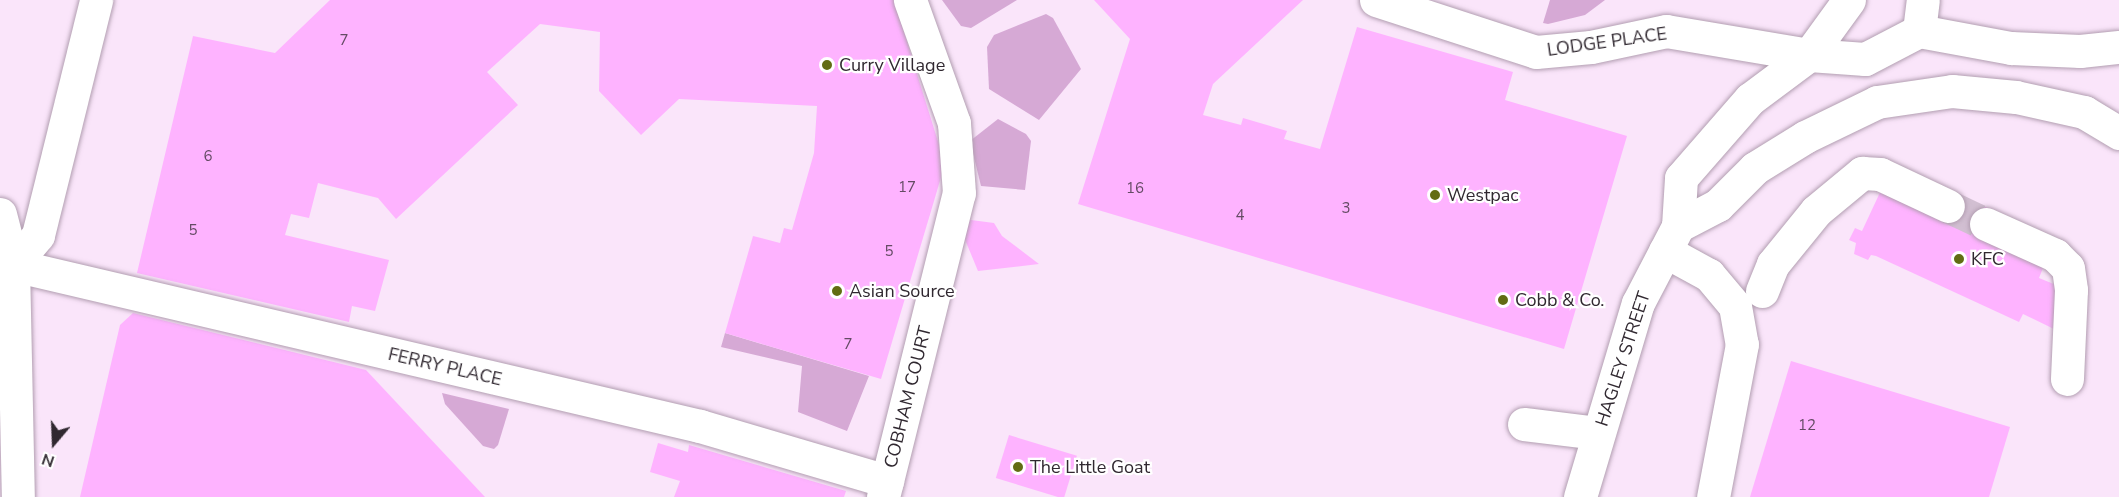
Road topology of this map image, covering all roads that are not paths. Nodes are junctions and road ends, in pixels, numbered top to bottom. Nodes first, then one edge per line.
1 (96, 0) edge
2 (910, 0) edge
3 (1376, 0) edge
4 (1849, 0) edge
5 (1921, 16) edge
6 (2119, 47) edge
7 (1809, 55) junction
8 (1865, 59) junction
9 (1877, 102) junction
10 (2119, 133) edge
11 (1948, 206) tunnel mouth
12 (0, 214) edge
13 (1986, 224) tunnel mouth
14 (1671, 238) junction
15 (6, 266) edge
16 (1762, 291) dead end
17 (2067, 379) dead end
18 (1524, 424) dead end
19 (1598, 433) junction
20 (885, 489) edge
21 (18, 497) edge
22 (1580, 497) edge
23 (1713, 497) edge

1 - 15 street
2 - 20 street, COBHAM COURT
3 - 7 street, LODGE PLACE
4 - 7 street, HAGLEY STREET
5 - 6 street
5 - 8 street
7 - 8 street
7 - 14 street, HAGLEY STREET
8 - 9 street
9 - 10 street
9 - 14 street
11 - 16 street
12 - 15 street
13 - 17 street
14 - 19 street, HAGLEY STREET
14 - 23 street
15 - 20 street, FERRY PLACE
15 - 21 street
18 - 19 street
19 - 22 street, HAGLEY STREET

